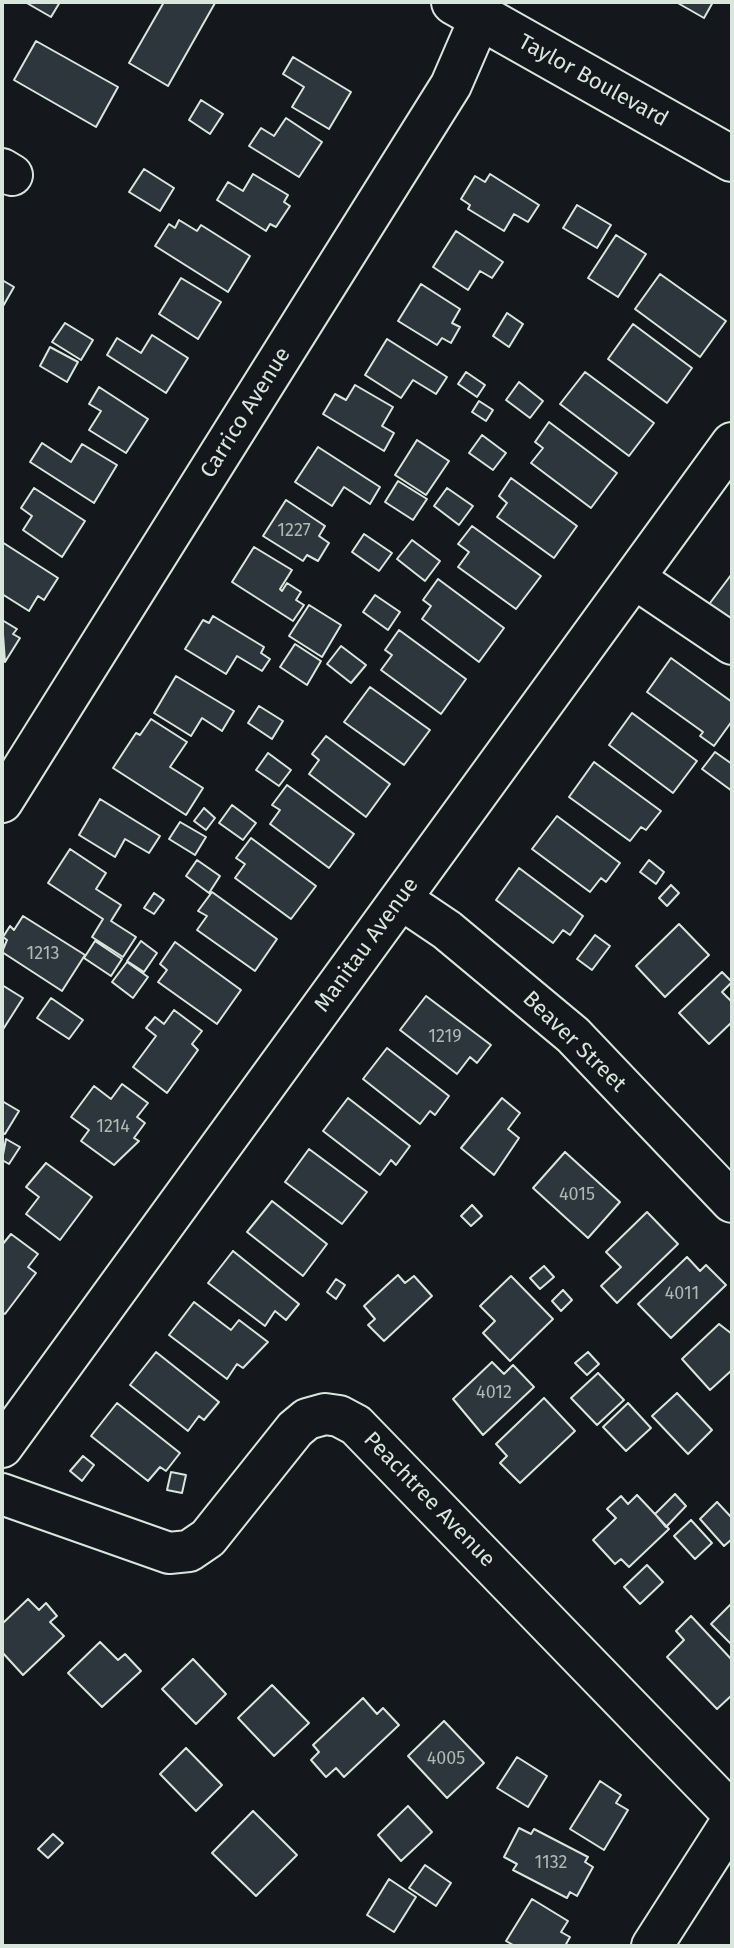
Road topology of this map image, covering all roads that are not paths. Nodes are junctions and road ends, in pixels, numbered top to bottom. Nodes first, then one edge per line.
1 (467, 10) edge
2 (732, 159) edge
3 (732, 443) edge
4 (634, 578) junction
5 (732, 644) edge
6 (2, 802) edge
7 (401, 899) junction
8 (732, 1202) edge
9 (2, 1447) edge
10 (2, 1494) edge
11 (732, 1813) edge
12 (732, 1821) edge
13 (652, 1946) edge

1 - 2 main road, Taylor Boulevard
1 - 6 street, Carrico Avenue
3 - 4 street, Manitau Avenue
4 - 5 street
4 - 7 street, Manitau Avenue
7 - 8 street, Beaver Street
7 - 9 street, Manitau Avenue
10 - 11 street, Peachtree Avenue
12 - 13 street

